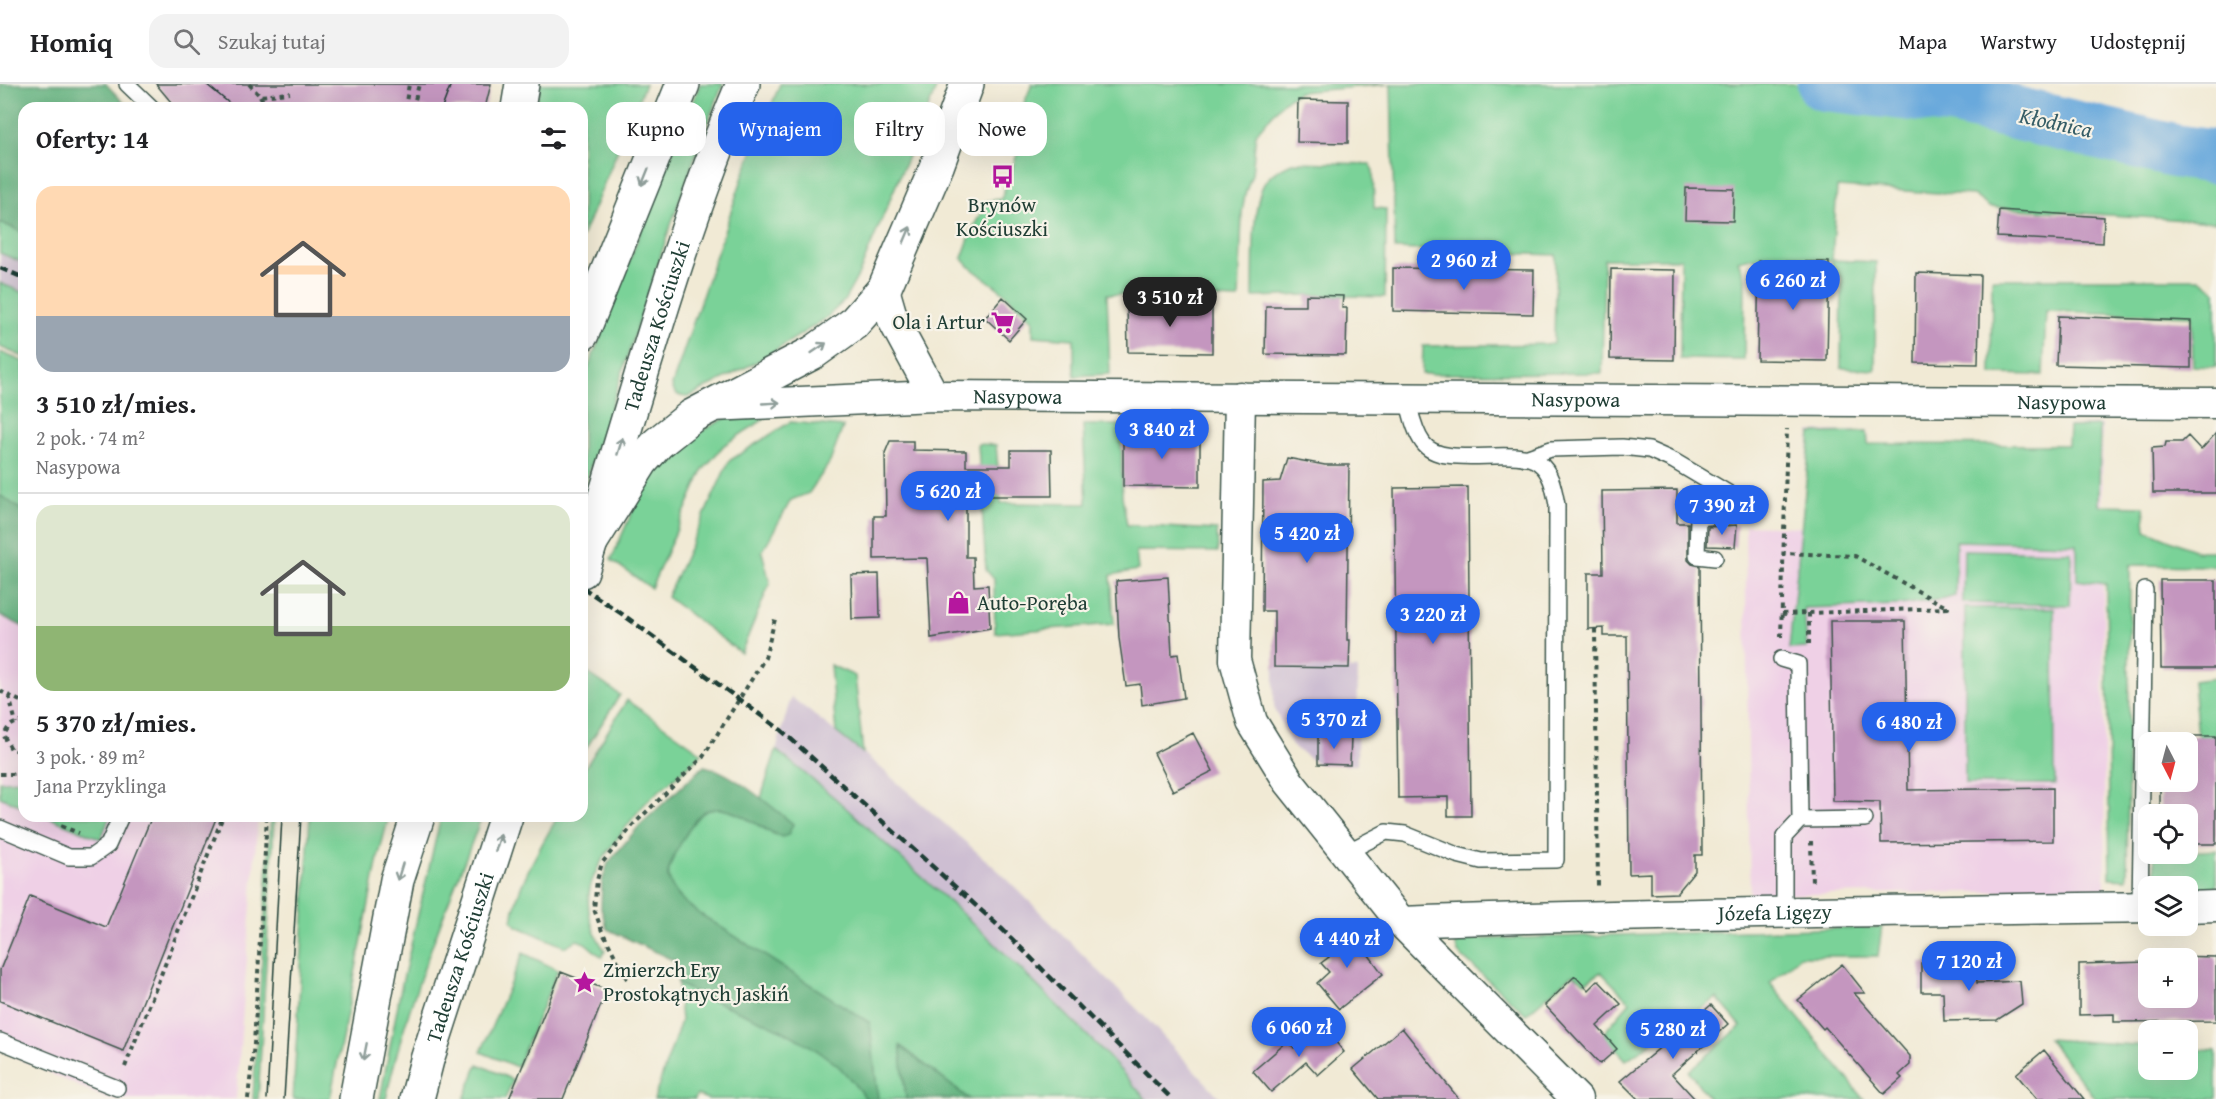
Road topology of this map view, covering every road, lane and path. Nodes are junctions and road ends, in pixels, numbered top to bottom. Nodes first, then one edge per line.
1 (127, 84) edge
2 (249, 84) edge
3 (409, 84) edge
4 (419, 84) edge
5 (522, 84) edge
6 (683, 84) edge
7 (743, 84) edge
8 (967, 84) edge
9 (290, 93) dead end
10 (260, 96) junction
11 (146, 102) edge
12 (264, 102) edge
13 (406, 102) edge
14 (414, 102) edge
15 (519, 102) edge
16 (884, 289) junction
17 (588, 319) edge
18 (934, 396) junction
19 (1240, 398) junction
20 (1407, 399) junction
21 (2216, 403) edge
22 (712, 406) junction
23 (1787, 445) dead end
24 (1525, 458) junction
25 (1784, 553) junction
26 (588, 554) edge
27 (588, 555) edge
28 (1715, 558) dead end
29 (2145, 590) dead end
30 (1782, 614) junction
31 (775, 619) dead end
32 (1595, 629) dead end
33 (1781, 659) joint
34 (0, 691) edge
35 (9, 696) junction
36 (18, 700) edge
37 (16, 723) joint
38 (18, 750) edge
39 (0, 774) edge
40 (18, 774) edge
41 (1864, 819) dead end
42 (1800, 820) junction
43 (118, 822) edge
44 (221, 822) edge
45 (267, 822) edge
46 (415, 822) edge
47 (504, 822) edge
48 (56, 824) dead end
49 (0, 828) edge
50 (108, 844) junction
51 (1345, 853) junction
52 (2144, 876) edge
53 (2216, 906) edge
54 (2138, 907) edge
55 (2198, 907) edge
56 (1784, 912) junction
57 (1598, 916) junction
58 (1401, 922) junction
59 (627, 979) dead end
60 (0, 1041) edge
61 (117, 1088) joint
62 (248, 1099) edge
63 (356, 1099) edge
64 (417, 1099) edge
65 (1577, 1099) edge

1 - 11 lane
2 - 10 path
3 - 13 path
4 - 14 path
5 - 15 main road
6 -> 17 main road
26 -> 7 main road, Tadeusza Kościuszki
16 -> 8 main road
9 - 10 path
10 - 12 path
16 - 18 street
22 -> 16 main road
18 - 19 street, Nasypowa
22 -> 18 street, Nasypowa
19 - 20 street, Nasypowa
19 - 51 street
20 - 21 street, Nasypowa
20 - 24 lane
22 - 27 main road
23 - 25 path
24 - 28 lane
24 - 51 lane
25 - 30 path
25 - 30 path
29 - 52 lane
30 - 33 path
31 - 59 path
32 - 57 path
33 - 42 lane
34 - 35 path
35 - 36 path
35 - 37 path
37 - 38 path
39 - 40 path
41 - 42 lane
42 - 56 lane
43 - 50 lane
44 - 61 path
45 - 62 path
46 -> 63 main road
64 -> 47 main road, Tadeusza Kościuszki
48 - 50 path
49 - 50 lane
51 - 58 street
53 - 55 street
54 - 56 street, Józefa Ligęzy
56 - 57 street, Józefa Ligęzy
57 - 58 street, Józefa Ligęzy
58 - 65 street
60 - 61 lane

